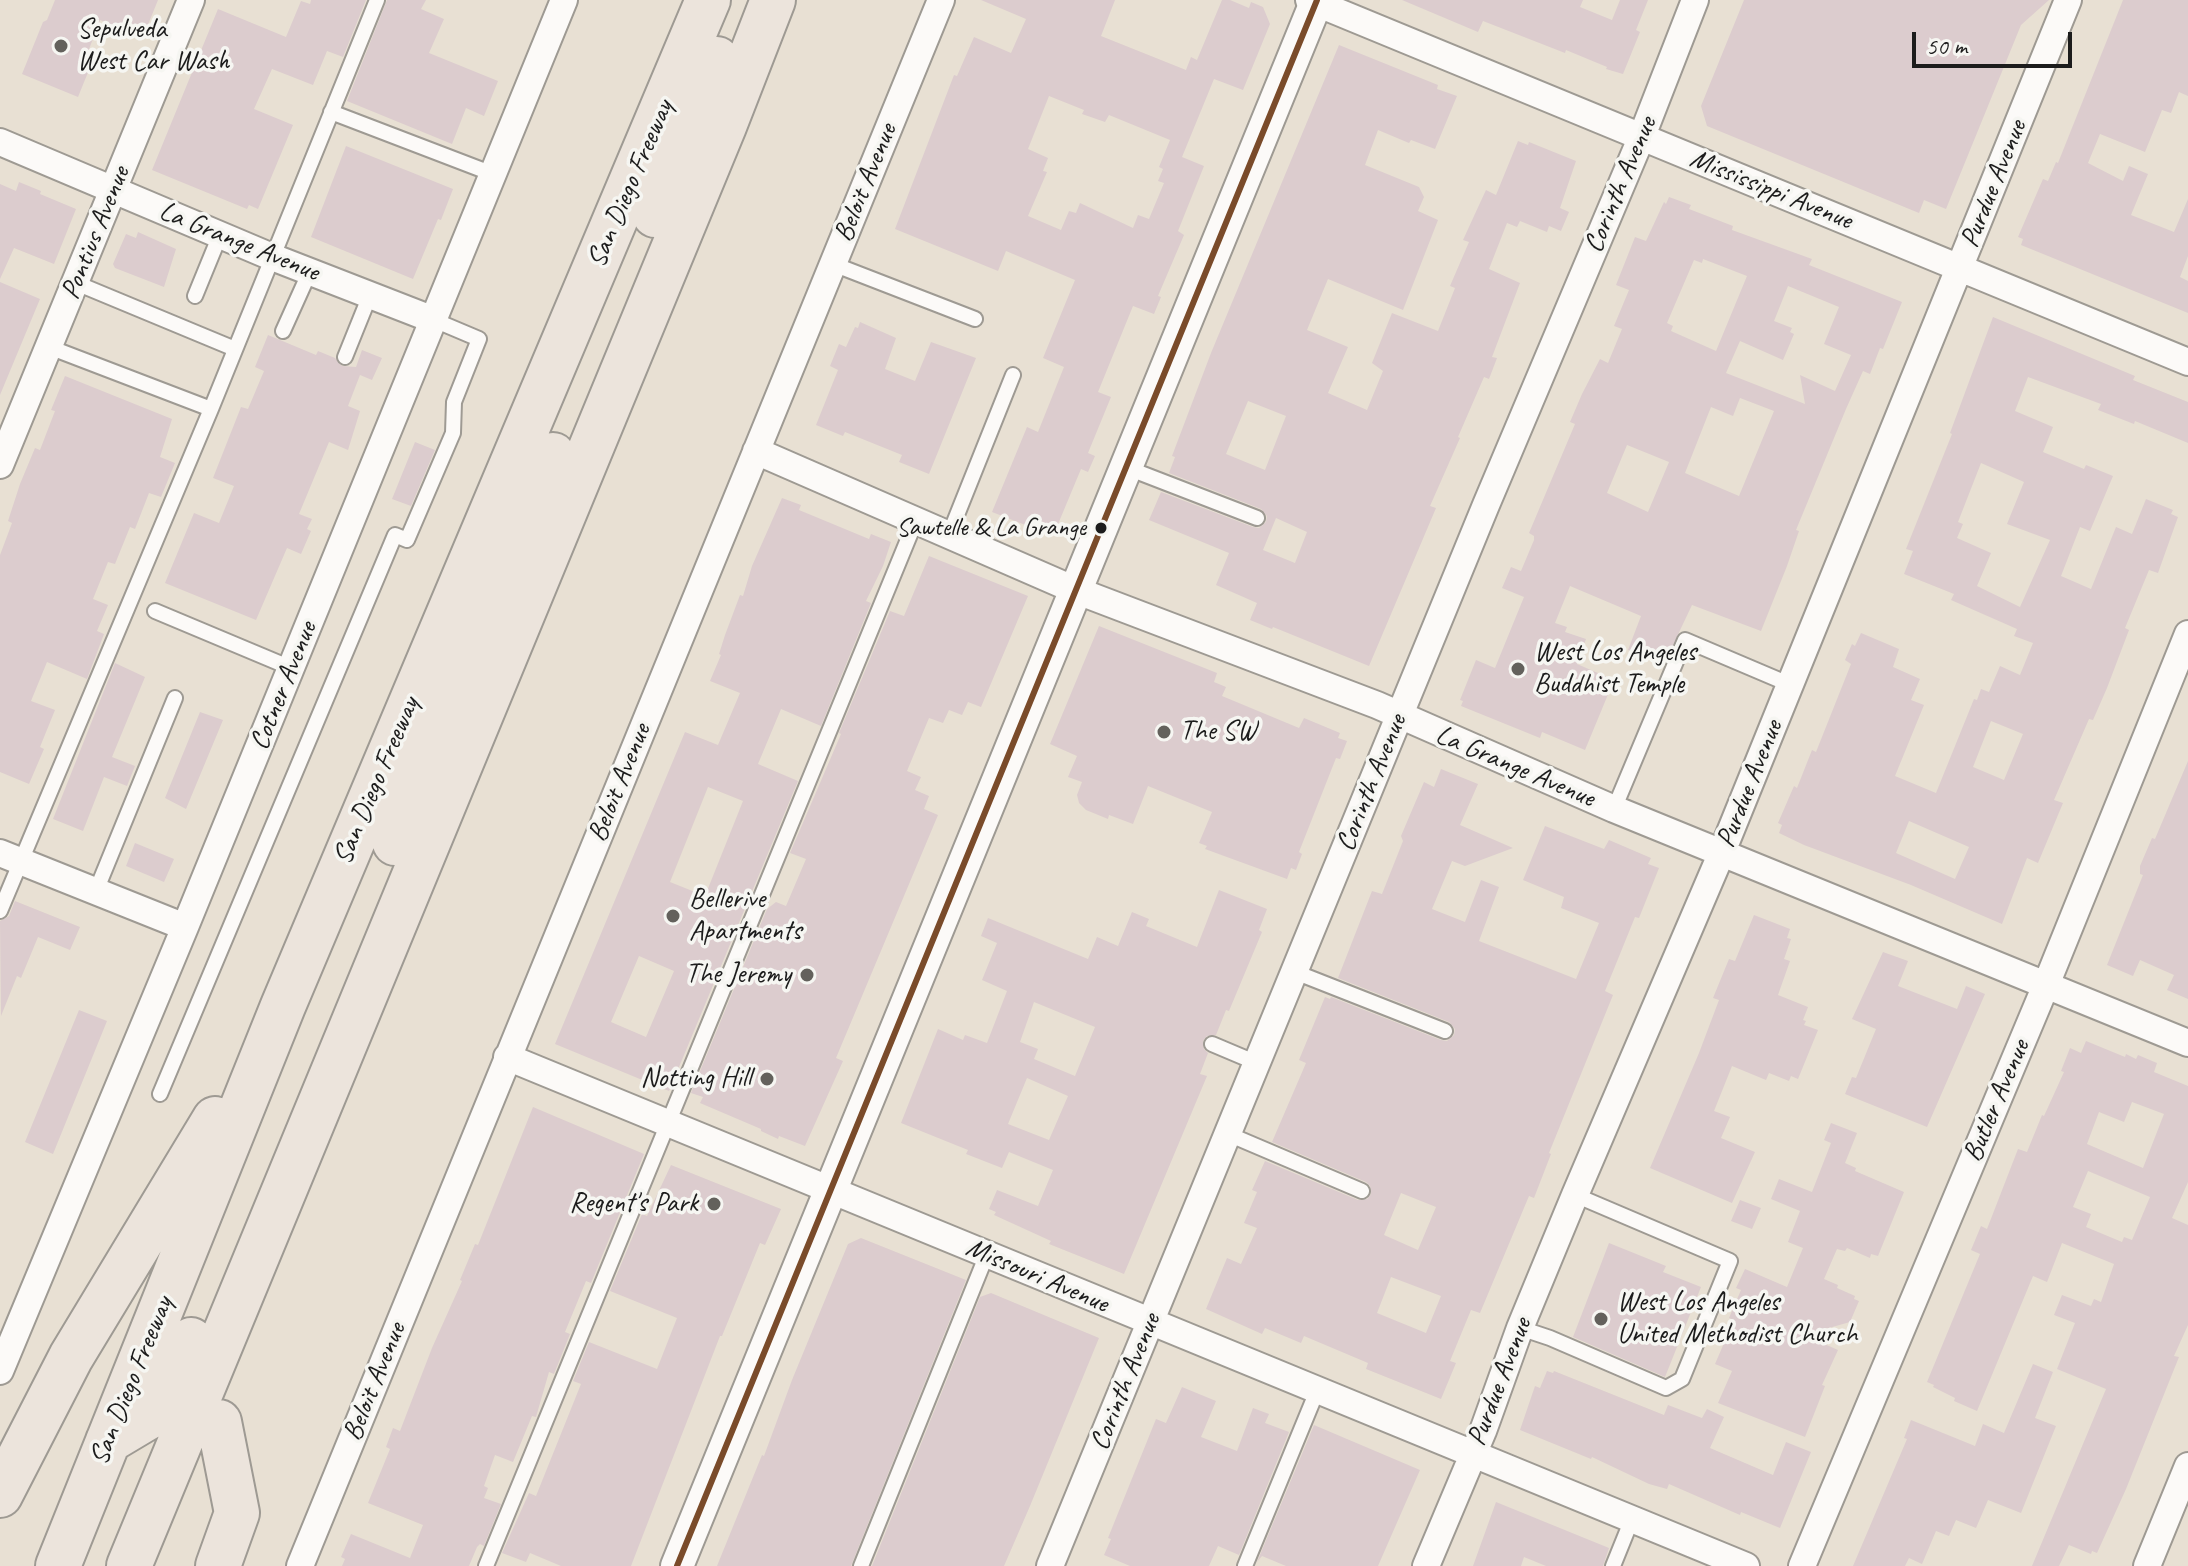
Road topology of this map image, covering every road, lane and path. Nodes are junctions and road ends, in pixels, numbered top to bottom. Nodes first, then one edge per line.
1 (191, 0) edge
2 (377, 0) edge
3 (564, 0) edge
4 (708, 0) edge
5 (742, 0) edge
6 (773, 0) edge
7 (797, 0) edge
8 (941, 0) edge
9 (1695, 0) edge
10 (2068, 0) edge
11 (1314, 1) edge
12 (331, 112) junction
13 (1642, 136) junction
14 (0, 142) edge
15 (493, 174) junction
16 (114, 190) junction
17 (220, 235) junction
18 (272, 257) junction
19 (833, 264) junction
20 (1960, 268) junction
21 (310, 271) junction
22 (76, 283) junction
23 (370, 295) junction
24 (195, 296) dead end
25 (975, 319) dead end
26 (434, 320) junction
27 (283, 331) dead end
28 (49, 347) junction
29 (235, 349) junction
30 (345, 357) dead end
31 (2188, 362) edge
32 (1013, 375) dead end
33 (211, 409) junction
34 (756, 451) junction
35 (0, 465) edge
36 (1125, 467) junction
37 (1257, 518) dead end
38 (916, 520) junction
39 (949, 535) junction
40 (1075, 590) junction
41 (155, 611) dead end
42 (2188, 634) edge
43 (291, 668) junction
44 (1791, 685) junction
45 (175, 698) dead end
46 (1400, 717) junction
47 (1614, 809) junction
48 (1722, 852) junction
49 (11, 857) edge
50 (96, 891) junction
51 (0, 911) edge
52 (185, 927) junction
53 (1295, 972) junction
54 (2046, 985) junction
55 (283, 1006) junction
56 (1445, 1031) dead end
57 (2188, 1043) edge
58 (1212, 1044) dead end
59 (507, 1057) junction
60 (1257, 1063) junction
61 (160, 1094) dead end
62 (669, 1124) junction
63 (1228, 1134) junction
64 (830, 1190) junction
65 (1362, 1191) dead end
66 (1575, 1195) junction
67 (987, 1254) junction
68 (1150, 1323) junction
69 (1520, 1328) junction
70 (0, 1371) edge
71 (1317, 1391) junction
72 (219, 1422) junction
73 (108, 1441) junction
74 (1472, 1454) junction
75 (2188, 1466) edge
76 (0, 1495) edge
77 (1632, 1519) junction
78 (58, 1566) edge
79 (129, 1566) edge
80 (157, 1566) edge
81 (218, 1566) edge
82 (300, 1566) edge
83 (486, 1566) edge
84 (677, 1566) edge
85 (861, 1566) edge
86 (1050, 1566) edge
87 (1245, 1566) edge
88 (1426, 1566) edge
89 (1613, 1566) edge
90 (1746, 1566) edge
91 (1802, 1566) edge
92 (2147, 1566) edge

1 - 16 street, Pontius Avenue
2 - 12 lane
3 - 15 street, Cotner Avenue
4 - 55 highway, San Diego Freeway
5 - 73 highway
6 - 79 highway
7 - 72 highway
8 - 19 street, Beloit Avenue
9 - 13 street, Corinth Avenue
10 - 20 street, Purdue Avenue
11 - 13 street, Mississippi Avenue
11 - 36 street
12 - 15 lane
12 - 18 lane
13 - 20 street, Mississippi Avenue
13 - 46 street, Corinth Avenue
14 - 16 street, La Grange Avenue
15 - 26 street, Cotner Avenue
16 - 17 street, La Grange Avenue
16 - 22 street, Pontius Avenue
17 - 18 street, La Grange Avenue
17 - 24 lane
18 - 21 street, La Grange Avenue
18 - 29 lane
19 - 25 lane
19 - 34 street, Beloit Avenue
20 - 31 street, Mississippi Avenue
20 - 44 street, Purdue Avenue
21 - 23 street, La Grange Avenue
21 - 27 lane
22 - 28 street, Pontius Avenue
22 - 29 lane
23 - 26 street, La Grange Avenue
23 - 30 lane
26 - 43 street, Cotner Avenue
26 - 61 lane
28 - 33 lane
28 - 35 street, Pontius Avenue
29 - 33 lane
32 - 39 lane
33 - 49 lane
34 - 38 street, La Grange Avenue
34 - 59 street, Beloit Avenue
36 - 37 lane
36 - 40 street
38 - 39 street, La Grange Avenue
38 - 62 lane
39 - 40 street, La Grange Avenue
40 - 46 street, La Grange Avenue
40 - 64 street
41 - 43 lane
42 - 54 street, Butler Avenue
43 - 52 street, Cotner Avenue
44 - 47 lane
44 - 48 street, Purdue Avenue
45 - 50 lane
46 - 47 street, La Grange Avenue
46 - 53 street, Corinth Avenue
47 - 48 street, La Grange Avenue
48 - 54 street, La Grange Avenue
48 - 66 street, Purdue Avenue
49 - 50 street
49 - 51 lane
50 - 52 street
52 - 70 street, Cotner Avenue
53 - 56 lane
53 - 60 street, Corinth Avenue
54 - 57 street, La Grange Avenue
54 - 91 street, Butler Avenue
55 - 73 highway, San Diego Freeway
55 - 76 highway
58 - 60 lane
59 - 62 street, Missouri Avenue
59 - 82 street, Beloit Avenue
60 - 63 street, Corinth Avenue
62 - 64 street, Missouri Avenue
62 - 83 lane
63 - 65 lane
63 - 68 street, Corinth Avenue
64 - 67 street, Missouri Avenue
64 - 84 street
66 - 69 street, Purdue Avenue
66 - 69 lane
67 - 68 street, Missouri Avenue
67 - 85 lane
68 - 71 street, Missouri Avenue
68 - 86 street, Corinth Avenue
69 - 74 street, Purdue Avenue
71 - 74 street, Missouri Avenue
71 - 87 lane
72 - 80 highway
72 - 81 highway
73 - 78 highway, San Diego Freeway
74 - 77 street, Missouri Avenue
74 - 88 street, Purdue Avenue
75 - 92 street
77 - 89 lane
77 - 90 street, Missouri Avenue

